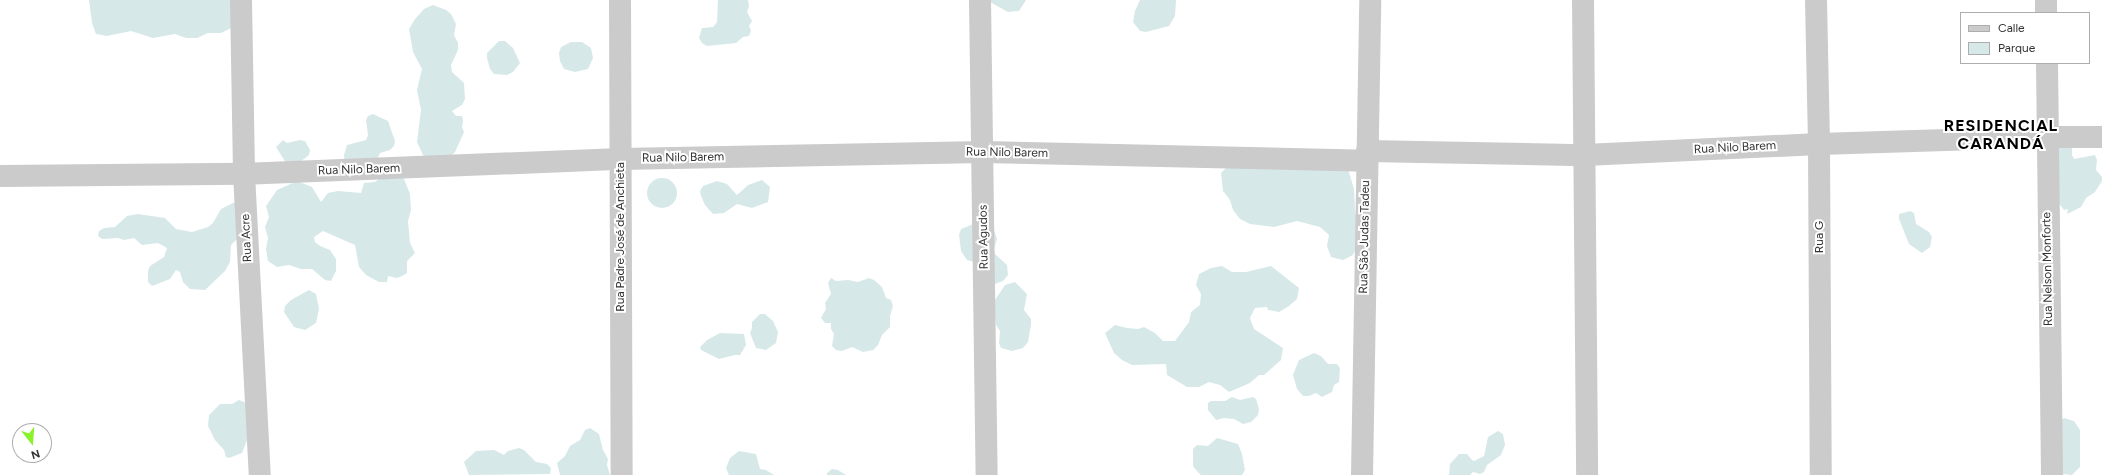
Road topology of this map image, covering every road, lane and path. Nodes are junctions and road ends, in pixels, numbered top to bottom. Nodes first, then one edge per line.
1 (241, 0) edge
2 (620, 0) edge
3 (980, 0) edge
4 (1370, 0) edge
5 (1583, 0) edge
6 (1816, 0) edge
7 (2046, 0) edge
8 (2046, 12) edge
9 (2047, 64) edge
10 (2048, 137) junction
11 (2102, 137) edge
12 (1819, 144) junction
13 (983, 152) junction
14 (1585, 155) junction
15 (1367, 156) junction
16 (621, 159) junction
17 (244, 174) junction
18 (0, 176) edge
19 (260, 475) edge
20 (622, 475) edge
21 (988, 475) edge
22 (1362, 475) edge
23 (1587, 475) edge
24 (1821, 475) edge
25 (2052, 475) edge

1 - 17 street, Rua Acre
2 - 16 street, Rua Padre José de Anchieta
3 - 13 street, Rua Agudos
4 - 15 street, Rua São Judas Tadeu
5 - 14 street
6 - 12 street, Rua G
7 - 8 street
9 - 10 street, Rua Nelson Monforte
10 - 11 street, Rua Nilo Barem
10 - 12 street, Rua Nilo Barem
10 - 25 street, Rua Nelson Monforte
12 - 14 street, Rua Nilo Barem
12 - 24 street, Rua G
13 - 15 street, Rua Nilo Barem
13 - 16 street, Rua Nilo Barem
13 - 21 street, Rua Agudos
14 - 15 street, Rua Nilo Barem
14 - 23 street
15 - 22 street, Rua São Judas Tadeu
16 - 17 street, Rua Nilo Barem
16 - 20 street, Rua Padre José de Anchieta
17 - 18 street, Rua Nilo Barem
17 - 19 street, Rua Acre

